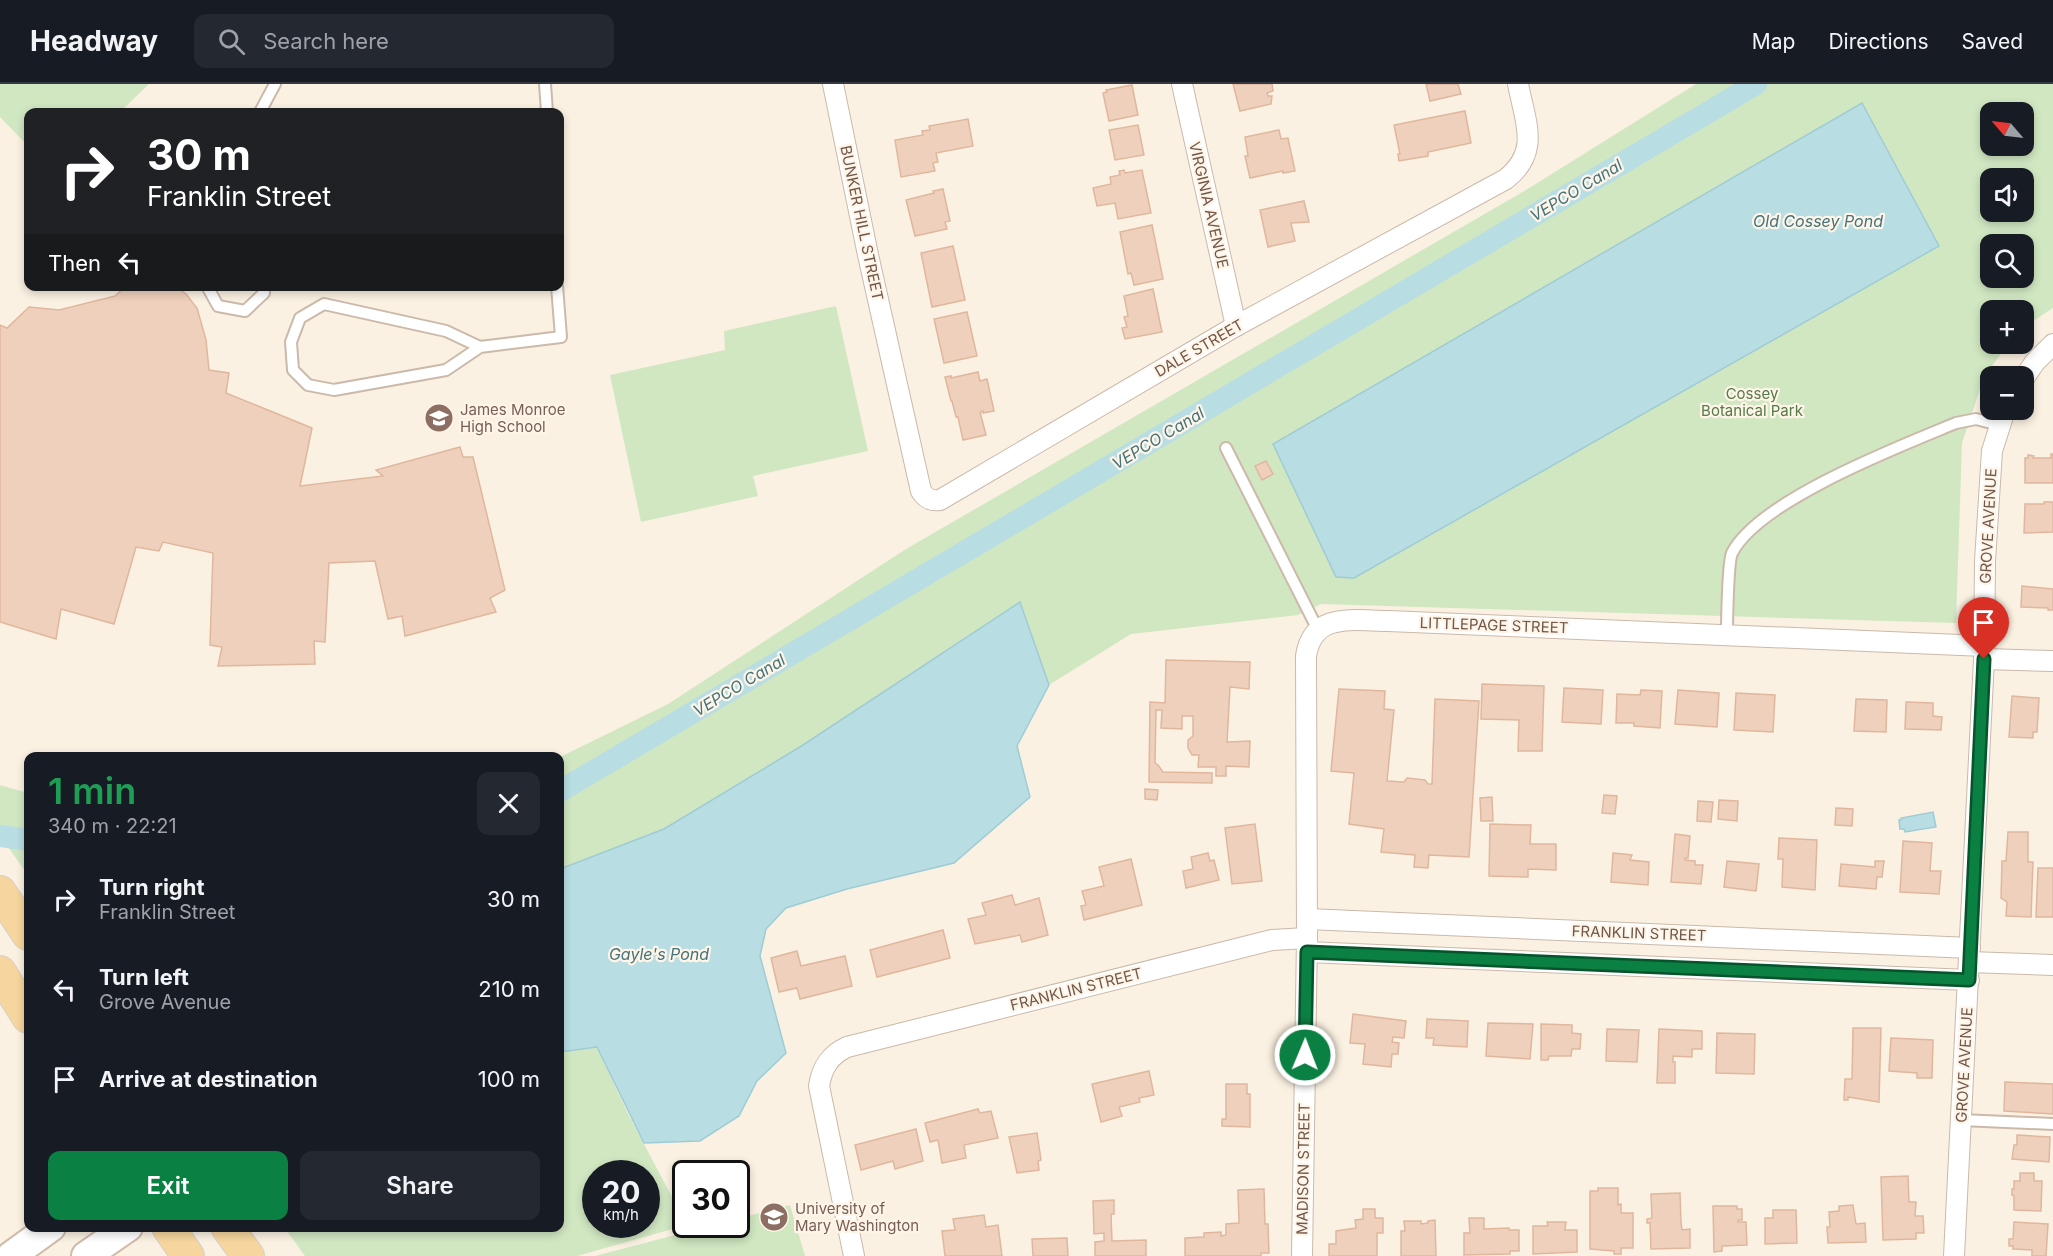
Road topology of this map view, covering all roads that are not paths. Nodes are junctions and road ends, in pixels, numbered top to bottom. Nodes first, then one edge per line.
1 (274, 84) edge
2 (545, 84) edge
3 (833, 84) edge
4 (1182, 84) edge
5 (1518, 84) edge
6 (262, 108) edge
7 (547, 108) edge
8 (210, 291) edge
9 (264, 291) edge
10 (557, 291) edge
11 (1236, 326) junction
12 (2053, 344) edge
13 (480, 347) junction
14 (892, 363) joint
15 (2032, 366) edge
16 (1980, 419) edge
17 (2001, 420) edge
18 (1226, 448) dead end
19 (1318, 630) junction
20 (1727, 635) junction
21 (1984, 652) junction
22 (2053, 661) edge
23 (0, 892) edge
24 (24, 928) edge
25 (1307, 937) junction
26 (1970, 963) junction
27 (2053, 965) edge
28 (0, 972) edge
29 (24, 1011) edge
30 (1961, 1120) junction
31 (2053, 1124) edge
32 (44, 1232) edge
33 (121, 1232) edge
34 (171, 1232) edge
35 (231, 1232) edge
36 (11, 1256) edge
37 (86, 1256) edge
38 (188, 1256) edge
39 (248, 1256) edge
40 (854, 1256) edge
41 (1302, 1256) edge
42 (1954, 1256) edge

1 - 6 lane
2 - 7 lane
3 - 14 street, BUNKER HILL STREET
4 - 11 street, VIRGINIA AVENUE
5 - 11 street, DALE STREET
8 - 9 lane
10 - 13 lane
11 - 14 street, DALE STREET
12 - 15 street
13 - 13 lane
16 - 20 lane
17 - 21 street, GROVE AVENUE
18 - 19 lane
19 - 20 street, LITTLEPAGE STREET
19 - 25 street
20 - 21 street, LITTLEPAGE STREET
21 - 22 street, LITTLEPAGE STREET
21 - 26 street, GROVE AVENUE
23 - 24 main road
25 - 26 street, FRANKLIN STREET
25 - 26 street, FRANKLIN STREET
25 - 40 street, FRANKLIN STREET
25 - 41 street, MADISON STREET
26 - 27 street, FRANKLIN STREET
26 - 30 street, GROVE AVENUE
28 - 29 main road
30 - 31 lane
30 - 42 street, GROVE AVENUE
32 - 36 street
33 - 37 street
34 - 38 main road
35 - 39 main road

